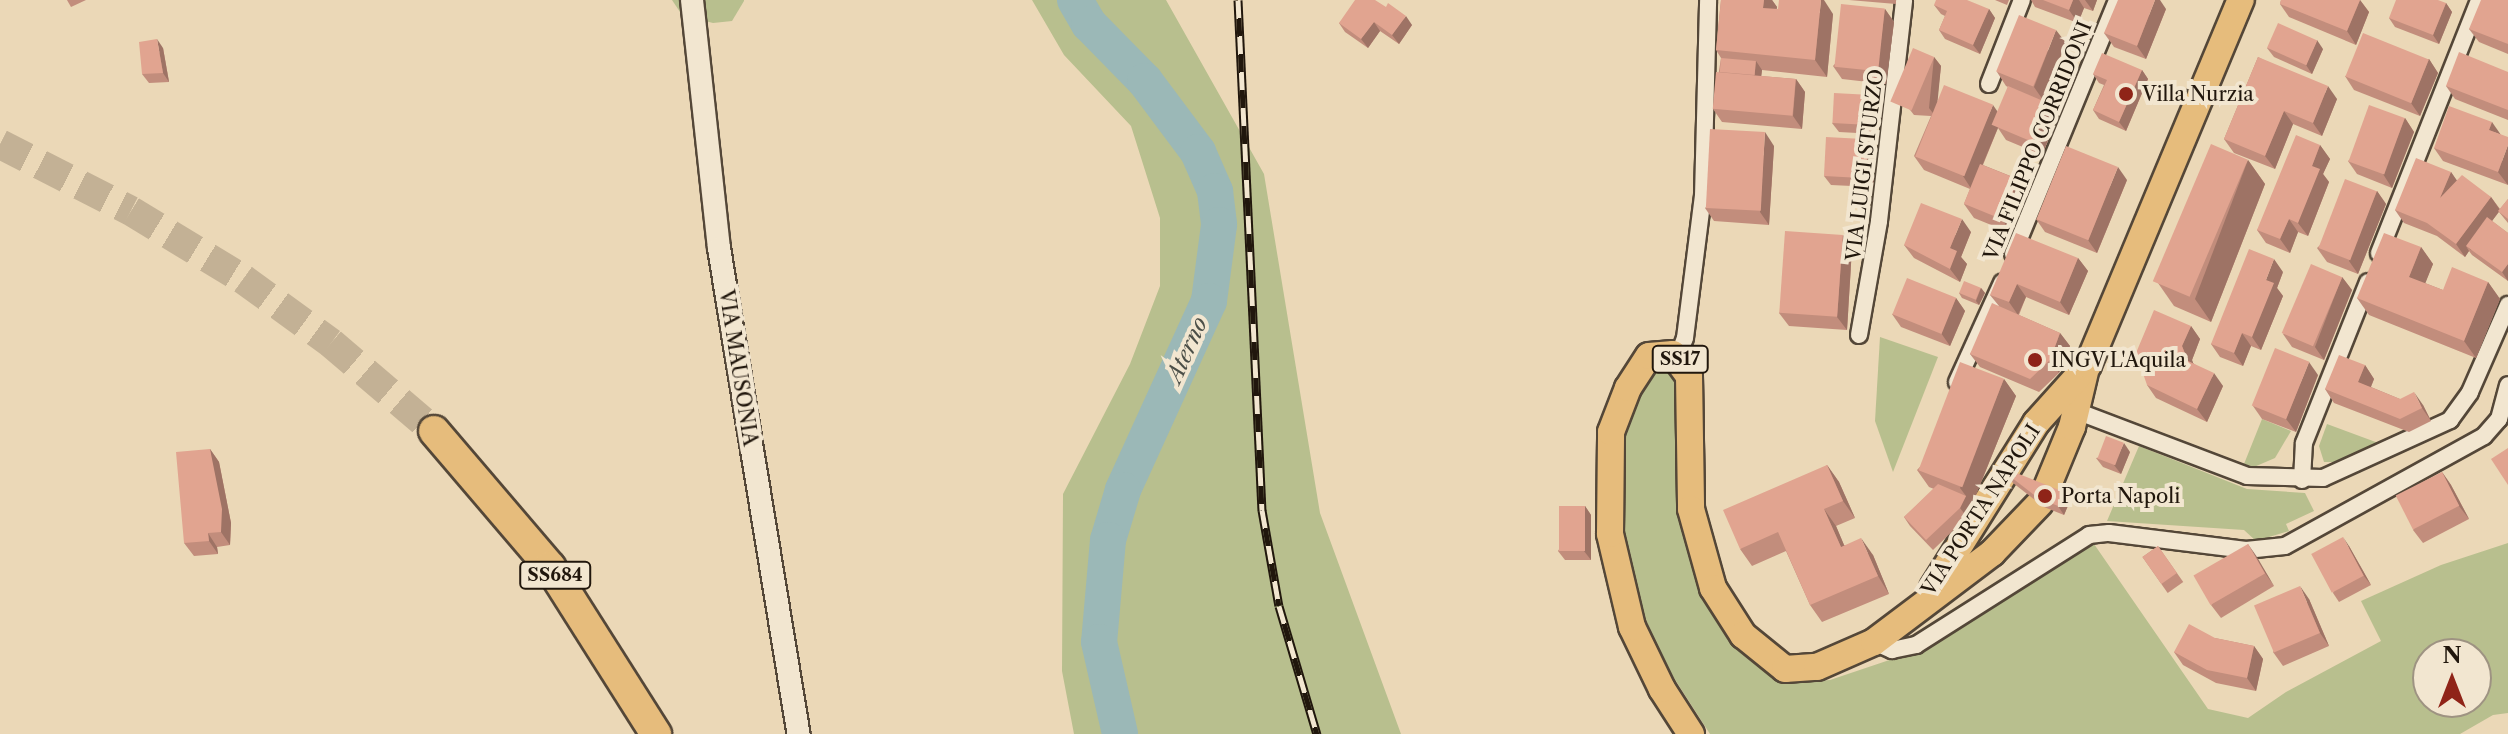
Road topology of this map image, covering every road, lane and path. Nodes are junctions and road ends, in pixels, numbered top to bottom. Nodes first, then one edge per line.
1 (692, 0) edge
2 (1708, 0) edge
3 (1904, 0) edge
4 (2022, 0) edge
5 (2117, 0) edge
6 (2241, 0) edge
7 (2479, 0) edge
8 (1989, 84) dead end
9 (2508, 305) edge
10 (1859, 335) dead end
11 (1678, 357) junction
12 (2508, 385) edge
13 (1945, 400) edge
14 (2065, 407) junction
15 (434, 431) tunnel mouth
16 (2302, 480) junction
17 (1907, 617) junction
18 (1874, 642) junction
19 (656, 734) edge
20 (799, 734) edge
21 (1691, 734) edge

1 - 20 main road, VIA MAUSONIA
2 - 11 street
3 - 10 street, VIA LUIGI STURZO
4 - 8 street
5 - 13 street, VIA FILIPPO CORRIDONI
6 - 14 main road, SS17
7 - 16 street
9 - 16 street
11 - 18 main road, VIA PORTA NAPOLI / SS17
11 - 21 main road, SS17
12 - 18 street
14 - 16 street
14 - 17 main road, VIA PORTA NAPOLI / SS17
14 - 17 main road, VIA PORTA NAPOLI / SS17
15 - 19 highway, SS684
17 - 18 main road, VIA PORTA NAPOLI / SS17

